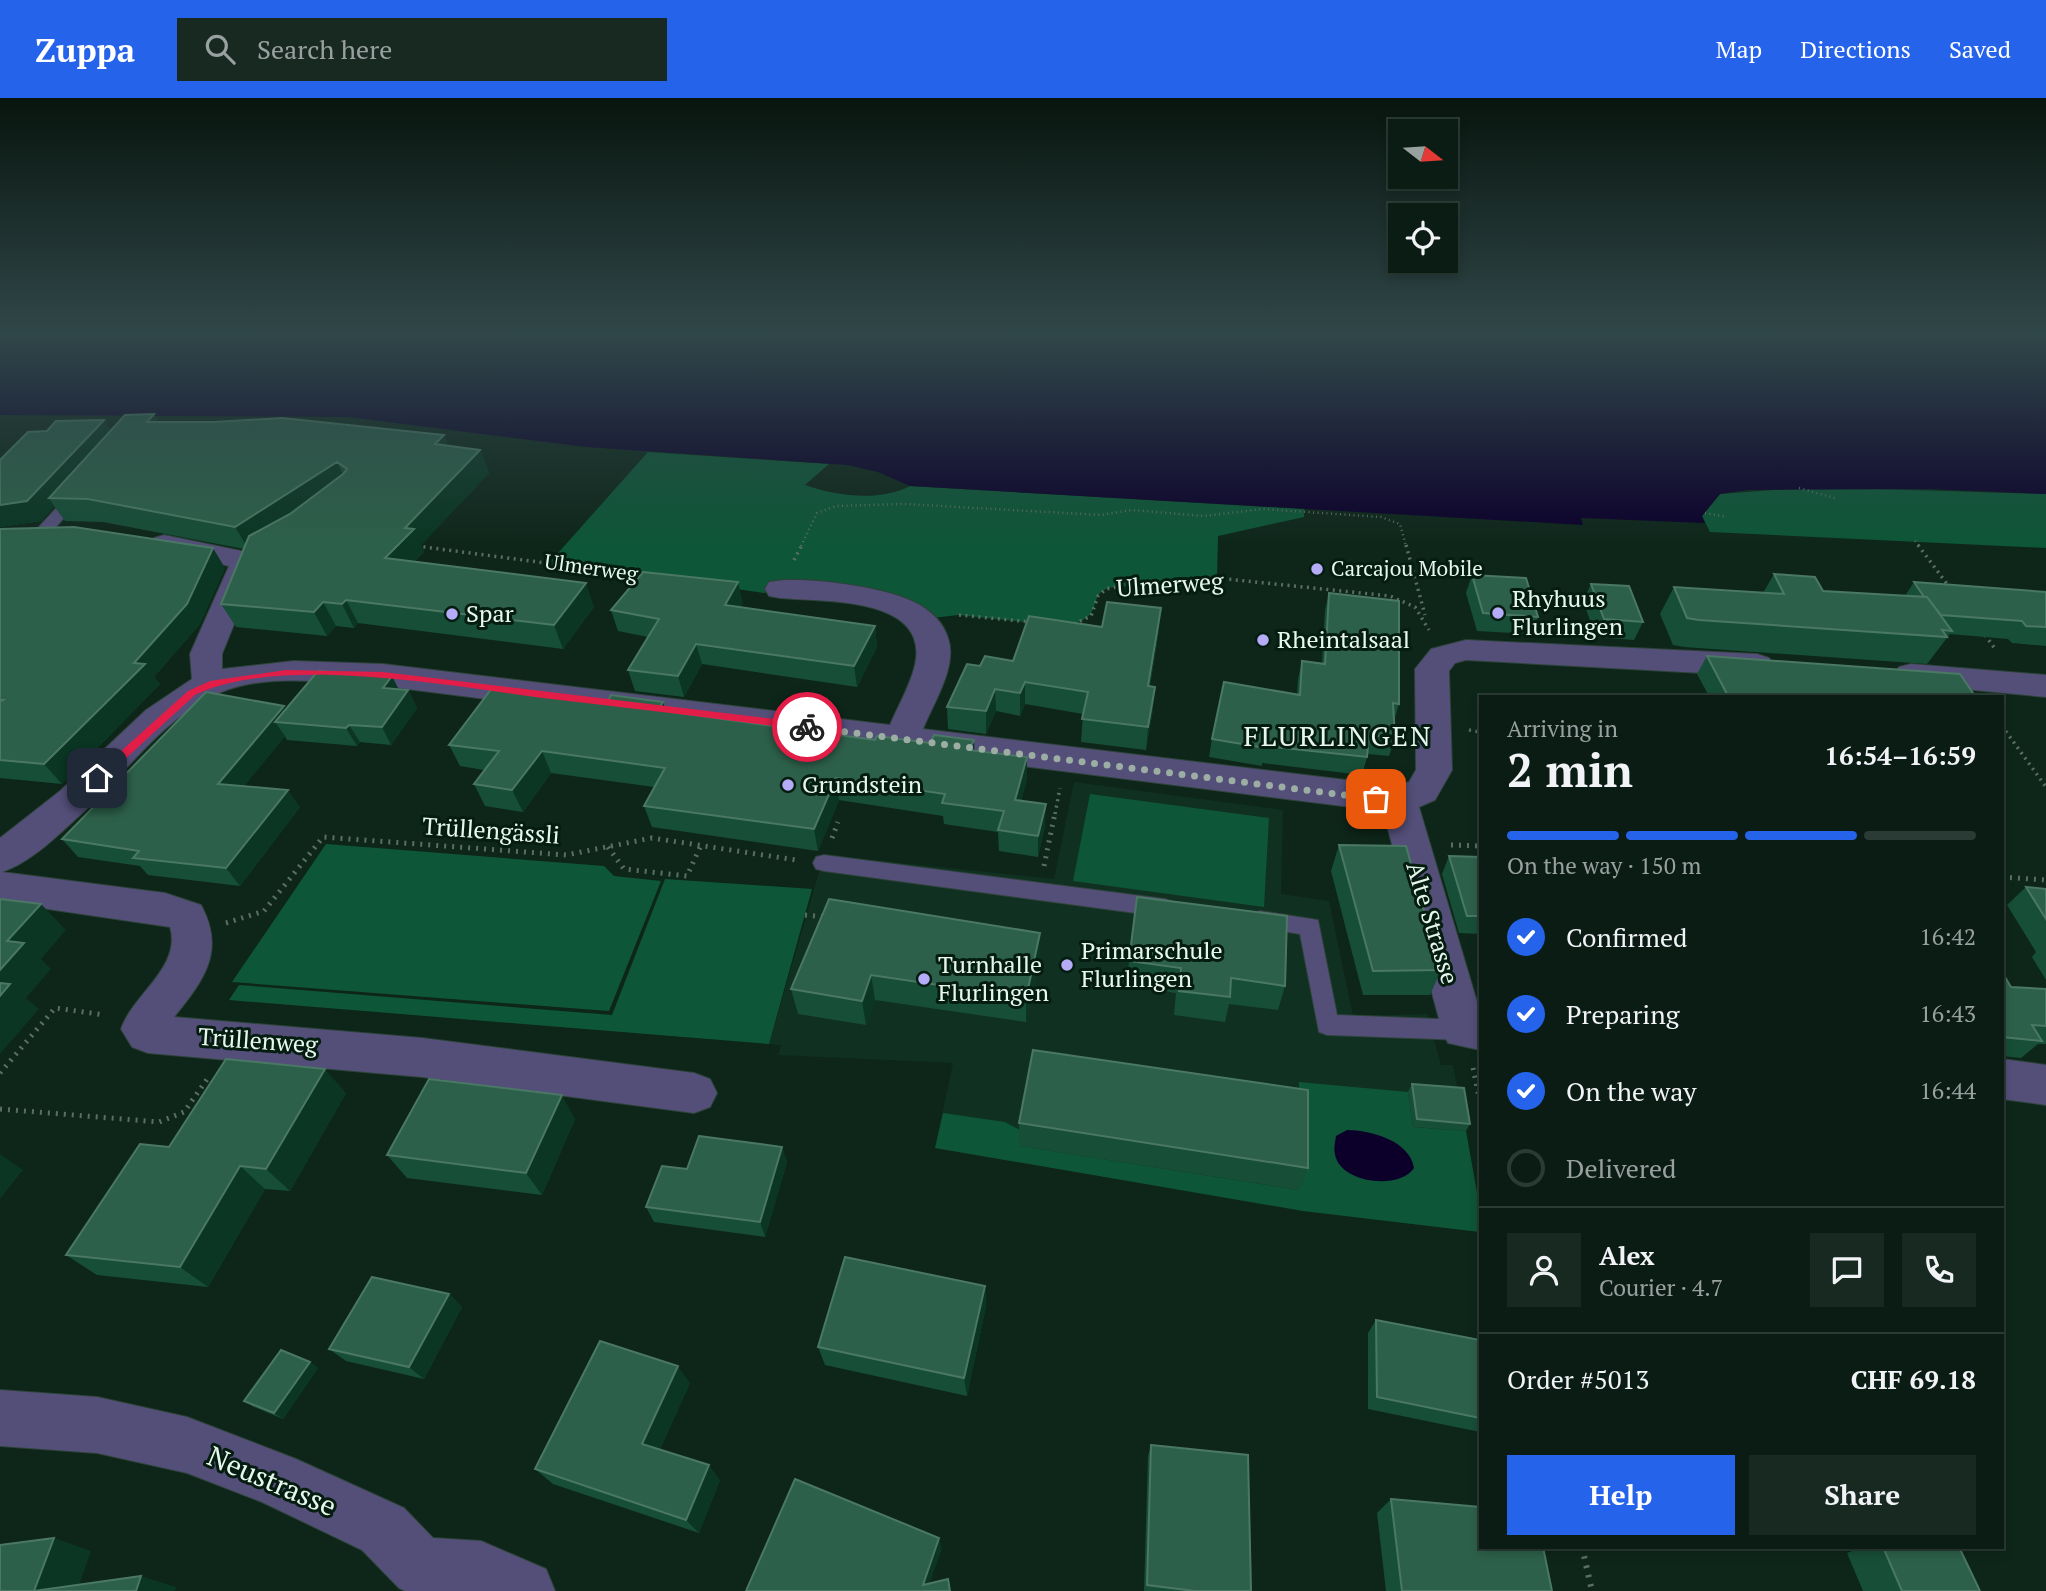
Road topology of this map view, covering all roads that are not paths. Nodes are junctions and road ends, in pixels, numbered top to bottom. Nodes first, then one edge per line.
1 (88, 482) edge
2 (43, 532) junction
3 (81, 532) edge
4 (11, 536) edge
5 (143, 541) edge
6 (780, 589) road end
7 (1790, 667) edge
8 (1886, 674) edge
9 (210, 684) junction
10 (2034, 685) edge
11 (902, 739) junction
12 (1398, 800) junction
13 (0, 858) edge
14 (815, 862) road end
15 (0, 887) edge
16 (1188, 911) edge
17 (1242, 918) edge
18 (1472, 1030) edge
19 (2004, 1079) edge
20 (2046, 1085) edge
21 (694, 1093) dead end
22 (0, 1418) edge
23 (411, 1579) edge
24 (524, 1591) edge

1 - 2 lane
2 - 3 street
2 - 4 street
5 - 9 street
6 - 11 street
7 - 12 street
8 - 10 street
9 - 11 street
9 - 13 street
11 - 12 street
12 - 18 street, Alte Strasse
14 - 16 lane
15 - 21 street, Trüllenweg
17 - 18 lane
19 - 20 street
22 - 23 street, Neustrasse
23 - 24 street, Neustrasse

